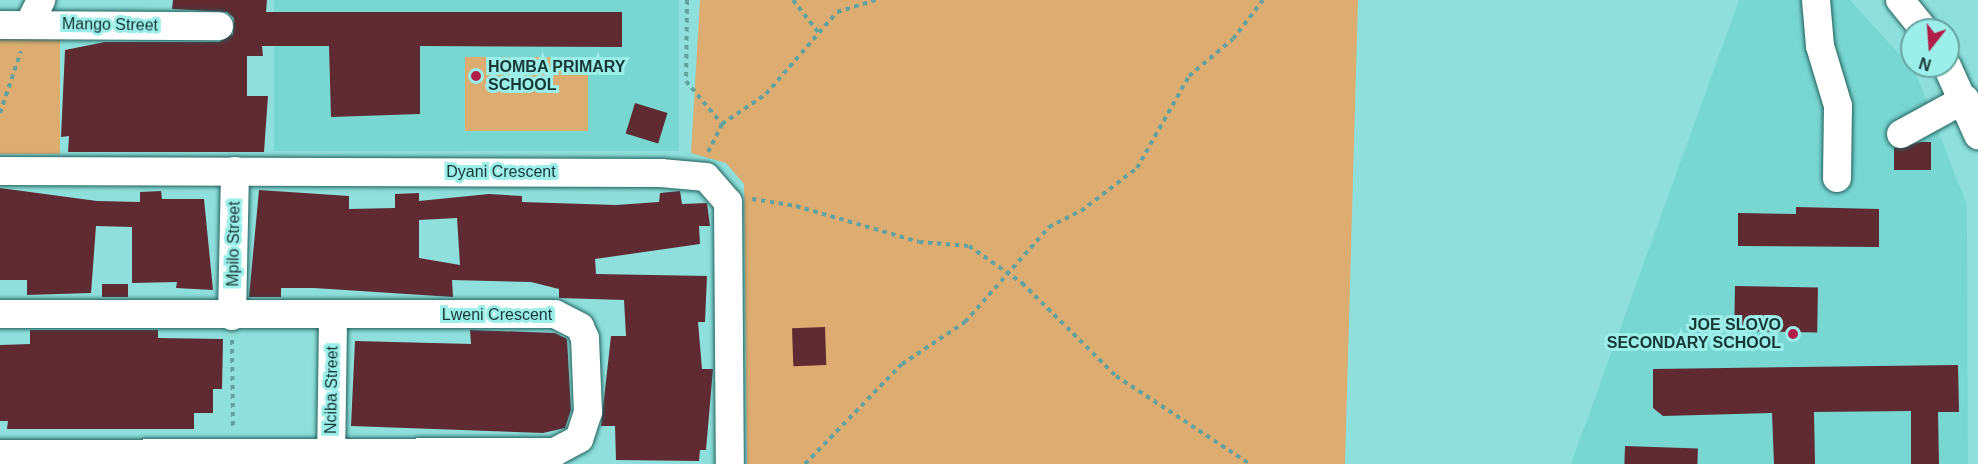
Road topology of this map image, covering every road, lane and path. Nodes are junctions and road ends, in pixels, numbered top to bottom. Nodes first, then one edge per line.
1 (687, 0) edge
2 (793, 0) edge
3 (876, 0) edge
4 (1263, 0) edge
5 (1816, 0) edge
6 (1900, 0) edge
7 (35, 12) edge
8 (1914, 18) edge
9 (0, 25) edge
10 (219, 26) dead end
11 (818, 32) junction
12 (1954, 78) edge
13 (1965, 99) junction
14 (0, 113) edge
15 (722, 124) junction
16 (1901, 134) dead end
17 (1978, 135) edge
18 (0, 171) edge
19 (235, 171) junction
20 (698, 175) junction
21 (1837, 178) dead end
22 (724, 194) junction
23 (1006, 274) junction
24 (0, 314) edge
25 (232, 316) junction
26 (333, 317) junction
27 (0, 453) edge
28 (233, 453) junction
29 (331, 458) edge
30 (730, 464) edge
31 (805, 464) edge
32 (1250, 464) edge

1 - 15 path
2 - 11 path
3 - 11 path
4 - 23 path
5 - 21 street
6 - 8 street
7 - 9 street, Mango Street
7 - 10 street, Mango Street
7 - 14 path
11 - 15 path
12 - 13 street
13 - 16 street
13 - 17 street
15 - 20 path
18 - 19 street, Dyani Crescent
19 - 20 street, Dyani Crescent
19 - 25 street, Mpilo Street
20 - 22 street
22 - 23 path
22 - 30 street
23 - 31 path
23 - 32 path
24 - 25 street, Lweni Crescent
25 - 26 street, Lweni Crescent
25 - 28 path
26 - 29 street, Nciba Street
26 - 29 street, Lweni Crescent
27 - 28 street, Lweni Crescent
28 - 29 street, Lweni Crescent

